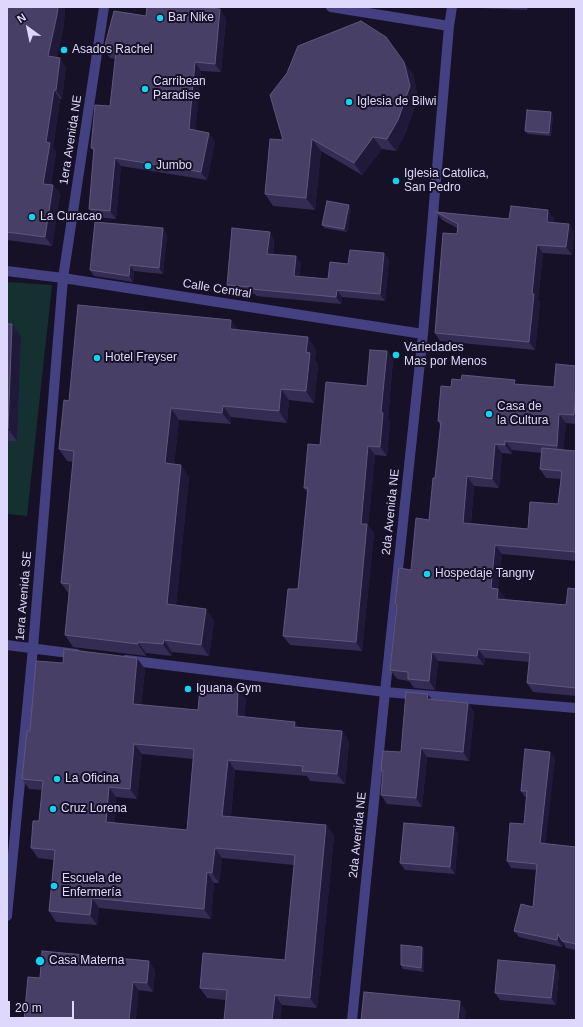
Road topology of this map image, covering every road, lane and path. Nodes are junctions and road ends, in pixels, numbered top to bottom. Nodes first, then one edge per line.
1 (104, 7) edge
2 (331, 7) edge
3 (452, 7) edge
4 (449, 26) junction
5 (7, 271) edge
6 (63, 278) junction
7 (423, 334) junction
8 (7, 645) edge
9 (32, 648) junction
10 (87, 655) edge
11 (119, 659) edge
12 (385, 692) junction
13 (576, 708) edge
14 (7, 916) edge
15 (352, 1020) edge

1 - 6 street, 1era Avenida NE
2 - 4 street
3 - 4 street, 2da Avenida NE
4 - 7 street, 2da Avenida NE
5 - 6 street, Calle Central
6 - 7 street, Calle Central
6 - 9 street, 1era Avenida SE
7 - 12 street, 2da Avenida NE
8 - 9 street
9 - 10 street
9 - 14 street, 1era Avenida SE
11 - 12 street
12 - 13 street
12 - 15 street, 2da Avenida NE

